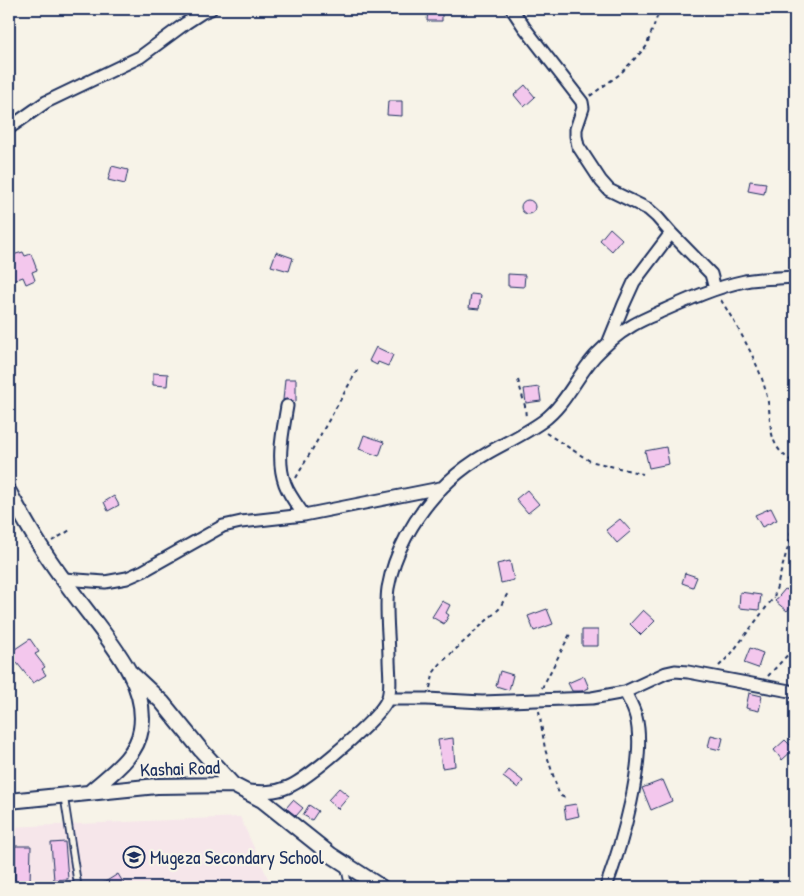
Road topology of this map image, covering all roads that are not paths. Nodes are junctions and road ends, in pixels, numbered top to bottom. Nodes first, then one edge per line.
1 (188, 9) edge
2 (211, 9) edge
3 (512, 9) edge
4 (186, 23) junction
5 (9, 128) edge
6 (671, 233) junction
7 (795, 277) edge
8 (715, 289) junction
9 (609, 341) junction
10 (287, 406) dead end
11 (440, 488) junction
12 (9, 492) edge
13 (304, 515) junction
14 (64, 579) junction
15 (126, 668) junction
16 (625, 692) junction
17 (795, 692) edge
18 (388, 699) junction
19 (233, 785) junction
20 (247, 791) junction
21 (89, 793) junction
22 (63, 794) junction
23 (9, 800) edge
24 (344, 864) junction
25 (78, 886) edge
26 (59, 887) edge
27 (349, 887) edge
28 (381, 887) edge
29 (606, 887) edge

1 - 4 street
2 - 4 street
3 - 6 street
4 - 5 street
6 - 8 street
6 - 9 street
7 - 8 street
8 - 9 street
9 - 11 street
10 - 13 street
11 - 13 street
11 - 18 street
12 - 14 street
13 - 14 street
14 - 15 street
15 - 19 street
15 - 21 street
16 - 17 street
16 - 18 street
16 - 29 street
18 - 20 street
19 - 20 street, Kashai Road
19 - 21 street, Kashai Road
20 - 24 street, Kashai Road
21 - 22 street, Kashai Road
22 - 23 street, Kashai Road
22 - 25 lane
24 - 27 lane
24 - 28 street, Kashai Road
25 - 26 lane

